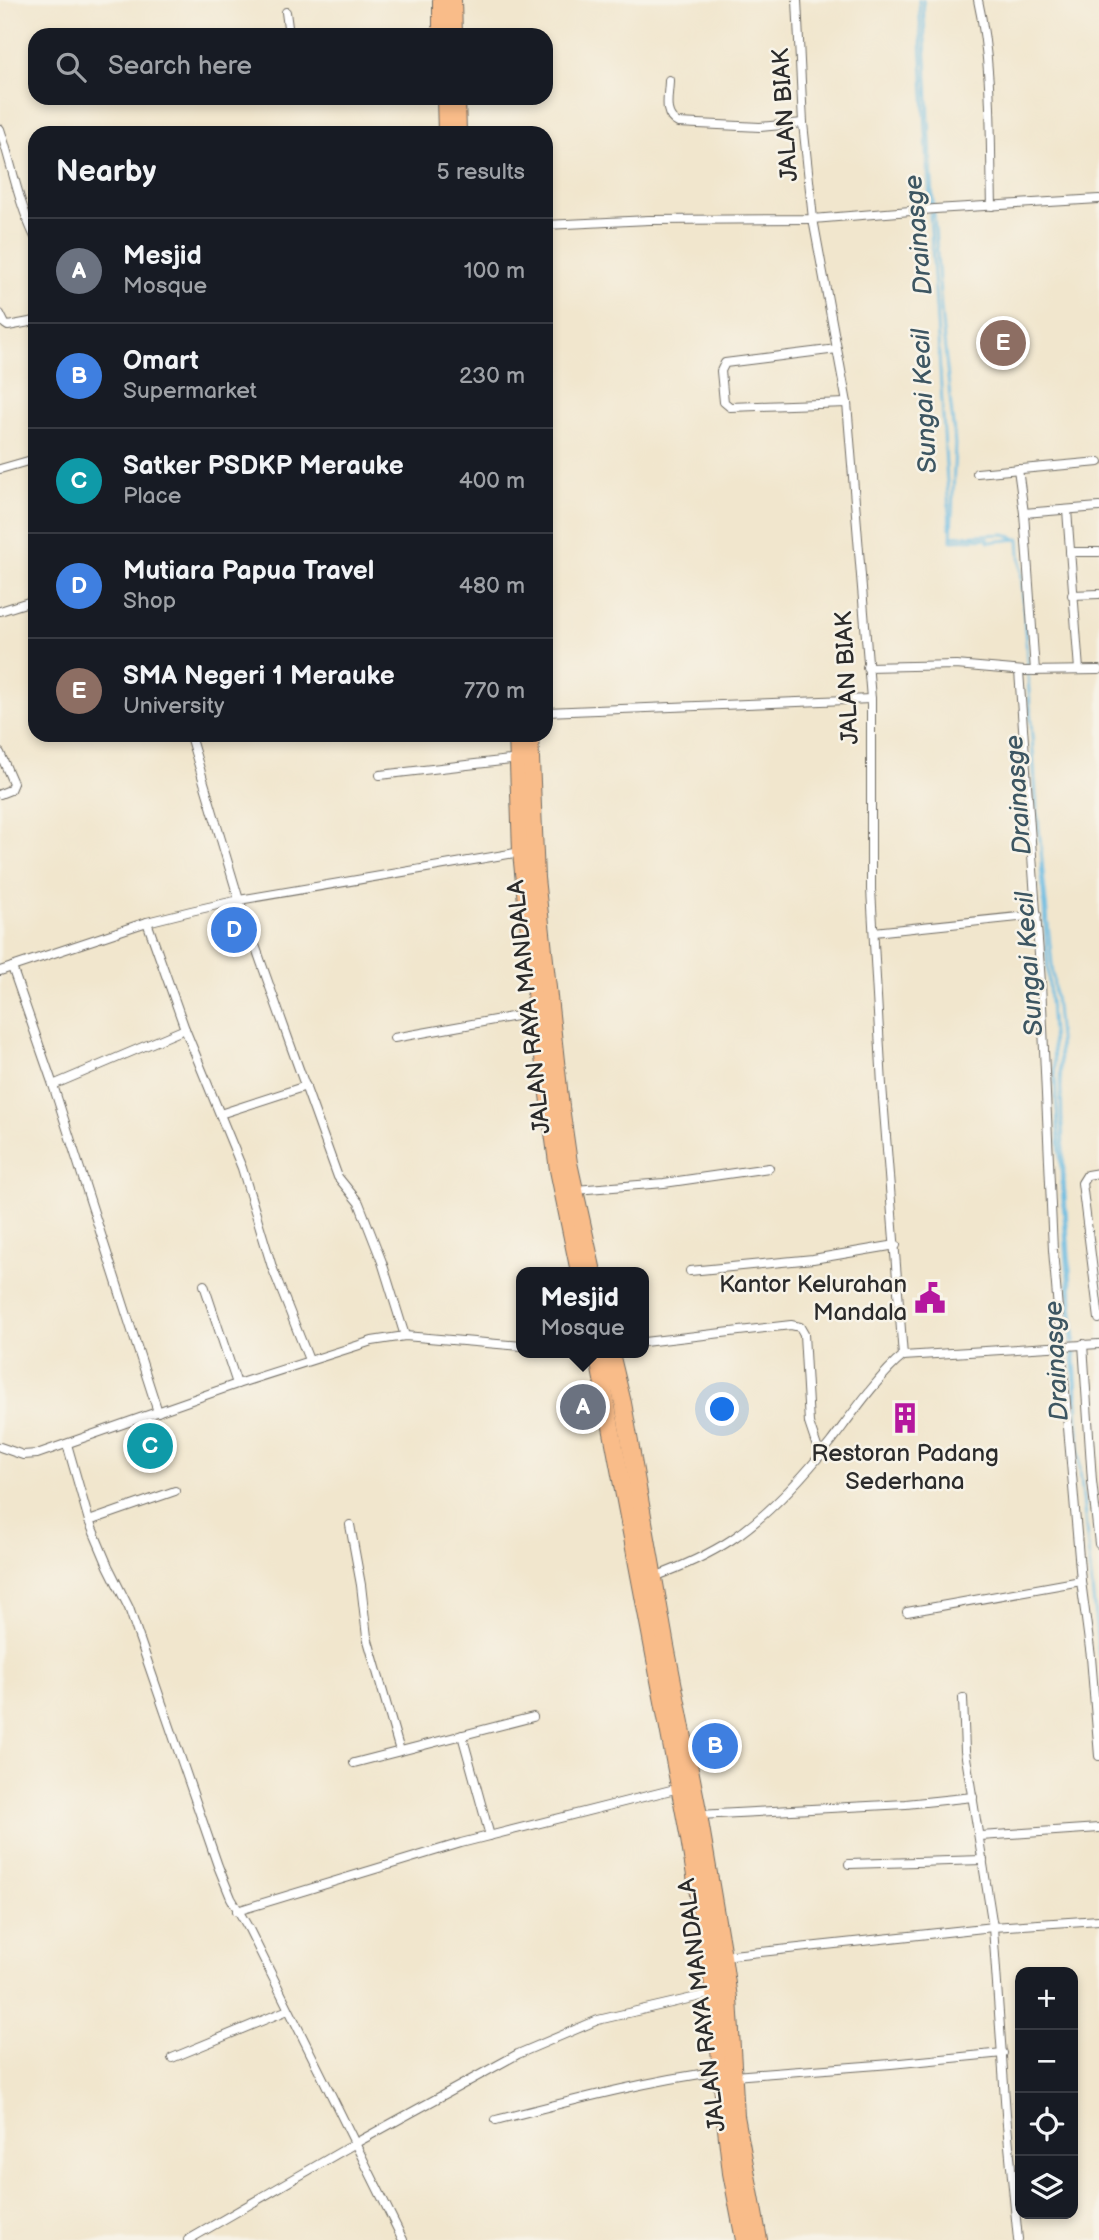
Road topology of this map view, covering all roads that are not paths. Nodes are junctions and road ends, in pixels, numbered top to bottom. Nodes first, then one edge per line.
1 (441, 0) edge
2 (453, 0) edge
3 (797, 0) edge
4 (978, 0) edge
5 (286, 12) dead end
6 (288, 28) edge
7 (441, 28) edge
8 (454, 28) edge
9 (669, 80) dead end
10 (445, 105) edge
11 (457, 105) edge
12 (803, 123) junction
13 (446, 126) edge
14 (458, 126) edge
15 (0, 129) edge
16 (1099, 199) edge
17 (992, 206) junction
18 (28, 218) edge
19 (813, 219) junction
20 (553, 225) edge
21 (0, 314) edge
22 (28, 322) edge
23 (837, 349) junction
24 (847, 403) junction
25 (28, 461) edge
26 (1099, 462) edge
27 (0, 469) edge
28 (1018, 469) junction
29 (977, 473) dead end
30 (1099, 507) edge
31 (1067, 510) junction
32 (1024, 513) junction
33 (1070, 552) junction
34 (1099, 552) edge
35 (1099, 594) edge
36 (1072, 595) junction
37 (28, 602) edge
38 (0, 611) edge
39 (867, 667) junction
40 (1079, 670) junction
41 (1099, 670) edge
42 (1027, 671) junction
43 (871, 699) junction
44 (553, 712) edge
45 (192, 742) edge
46 (518, 742) edge
47 (530, 742) edge
48 (0, 753) edge
49 (519, 759) junction
50 (380, 775) dead end
51 (0, 794) edge
52 (521, 852) junction
53 (239, 900) junction
54 (1037, 915) junction
55 (147, 922) junction
56 (874, 932) junction
57 (12, 967) junction
58 (0, 971) edge
59 (544, 1011) junction
60 (185, 1029) junction
61 (394, 1038) dead end
62 (53, 1085) junction
63 (306, 1086) junction
64 (220, 1114) junction
65 (769, 1168) dead end
66 (1099, 1172) edge
67 (575, 1190) junction
68 (896, 1245) junction
69 (578, 1267) edge
70 (592, 1267) edge
71 (690, 1271) dead end
72 (204, 1285) dead end
73 (1099, 1319) edge
74 (405, 1336) junction
75 (649, 1341) edge
76 (1099, 1344) edge
77 (516, 1345) edge
78 (1063, 1345) junction
79 (1079, 1345) junction
80 (903, 1356) junction
81 (600, 1358) edge
82 (601, 1358) edge
83 (309, 1360) junction
84 (237, 1384) junction
85 (158, 1412) junction
86 (67, 1444) junction
87 (0, 1447) edge
88 (820, 1456) junction
89 (175, 1491) dead end
90 (89, 1521) junction
91 (350, 1525) dead end
92 (1099, 1544) edge
93 (654, 1577) junction
94 (1081, 1581) junction
95 (906, 1612) dead end
96 (963, 1698) dead end
97 (533, 1717) dead end
98 (461, 1734) junction
99 (400, 1752) junction
100 (1099, 1756) edge
101 (354, 1763) dead end
102 (679, 1788) junction
103 (973, 1797) junction
104 (699, 1815) junction
105 (1099, 1828) edge
106 (490, 1836) junction
107 (980, 1836) junction
108 (696, 1839) junction
109 (983, 1860) junction
110 (849, 1864) dead end
111 (237, 1911) junction
112 (1099, 1920) edge
113 (993, 1927) junction
114 (723, 1956) junction
115 (715, 1992) junction
116 (288, 2010) junction
117 (1003, 2053) junction
118 (172, 2057) dead end
119 (727, 2073) junction
120 (496, 2120) dead end
121 (354, 2144) junction
122 (188, 2240) edge
123 (403, 2240) edge
124 (744, 2240) edge
125 (759, 2240) edge
126 (1018, 2240) edge

1 - 7 highway
2 - 8 highway
3 - 12 street, JALAN BIAK
4 - 17 street
5 - 6 street
9 - 12 street
10 - 13 highway
11 - 14 highway
12 - 19 street, JALAN BIAK
15 - 18 street
16 - 17 street
17 - 19 street
19 - 20 street
19 - 23 street, JALAN BIAK
21 - 22 street
23 - 24 street, JALAN BIAK
23 - 24 street
24 - 39 street, JALAN BIAK
25 - 27 street
26 - 28 street
28 - 29 street
28 - 32 street
30 - 31 street
31 - 32 street
31 - 33 street
32 - 42 street
33 - 34 street
33 - 36 street
35 - 36 street
36 - 40 street
37 - 38 street
39 - 42 street
39 - 43 street, JALAN BIAK
40 - 41 street
40 - 42 street
42 - 54 street
43 - 44 street
43 - 56 street, JALAN BIAK
45 - 53 street
46 - 49 highway, JALAN RAYA MANDALA
47 - 59 highway, JALAN RAYA MANDALA
48 - 51 street
49 - 50 street
49 - 52 highway, JALAN RAYA MANDALA
52 - 53 street
52 - 59 highway, JALAN RAYA MANDALA
53 - 55 street
53 - 63 street
54 - 56 street
54 - 78 street
55 - 57 street
55 - 60 street
56 - 68 street, JALAN BIAK
57 - 58 street
57 - 62 street
59 - 61 street
59 - 67 highway, JALAN RAYA MANDALA
59 - 69 highway, JALAN RAYA MANDALA
60 - 62 street
60 - 64 street
62 - 85 street
63 - 64 street
63 - 74 street
64 - 83 street
65 - 67 street
66 - 73 street
67 - 70 highway, JALAN RAYA MANDALA
68 - 71 street
68 - 80 street, JALAN BIAK
72 - 84 street
74 - 77 street
74 - 83 street
75 - 88 street
76 - 79 street
78 - 79 street
78 - 80 street
78 - 94 street
79 - 92 street
80 - 88 street
81 - 102 highway, JALAN RAYA MANDALA
82 - 93 highway, JALAN RAYA MANDALA
83 - 84 street
84 - 85 street
85 - 86 street
86 - 87 street
86 - 90 street
88 - 93 street
89 - 90 street
90 - 111 street
91 - 99 street
93 - 104 highway, JALAN RAYA MANDALA
94 - 95 street
94 - 100 street
96 - 103 street
97 - 98 street
98 - 99 street
98 - 106 street
99 - 101 street
102 - 106 street
102 - 108 highway, JALAN RAYA MANDALA
103 - 104 street
103 - 107 street
104 - 108 highway, JALAN RAYA MANDALA
105 - 107 street
106 - 111 street
107 - 109 street
108 - 114 highway, JALAN RAYA MANDALA
108 - 115 highway, JALAN RAYA MANDALA
109 - 110 street
109 - 113 street
111 - 116 street
112 - 113 street
113 - 114 street
113 - 117 street
114 - 119 highway, JALAN RAYA MANDALA
115 - 119 highway, JALAN RAYA MANDALA
115 - 121 street
116 - 118 street
116 - 121 street
117 - 119 street
117 - 126 street
119 - 120 street
119 - 124 highway, JALAN RAYA MANDALA
119 - 125 highway, JALAN RAYA MANDALA
121 - 122 street
121 - 123 street

